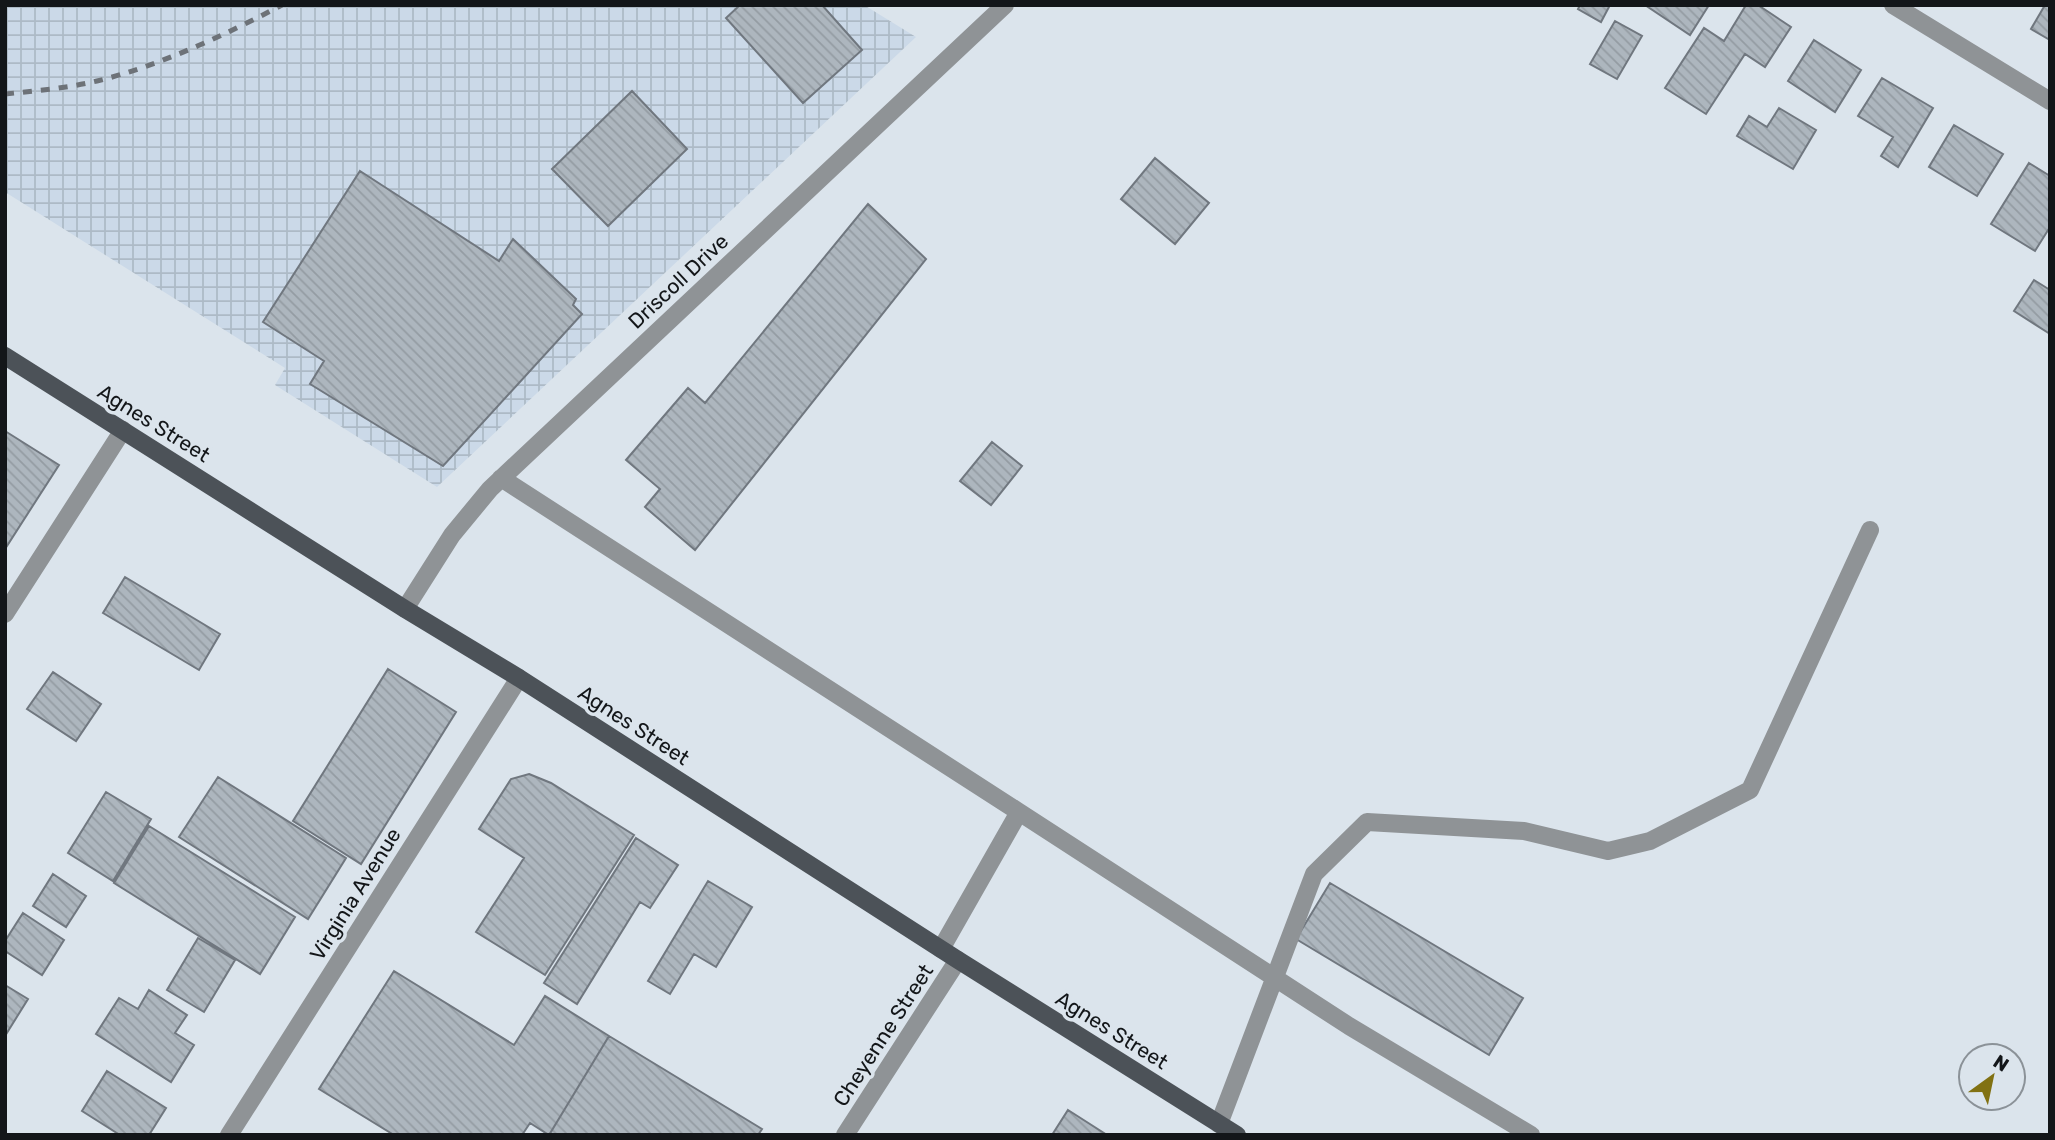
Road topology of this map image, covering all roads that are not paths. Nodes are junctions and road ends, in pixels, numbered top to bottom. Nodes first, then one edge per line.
1 (1005, 5) edge
2 (1893, 5) edge
3 (2050, 101) edge
4 (5, 356) edge
5 (123, 430) junction
6 (501, 478) junction
7 (1870, 530) dead end
8 (405, 609) junction
9 (5, 614) edge
10 (519, 678) junction
11 (1019, 812) junction
12 (941, 949) junction
13 (958, 960) junction
14 (1275, 978) junction
15 (1219, 1124) junction
16 (229, 1135) edge
17 (845, 1135) edge
18 (1237, 1135) edge
19 (1531, 1135) edge

1 - 6 street, Driscoll Drive
2 - 3 street
4 - 5 main road, Agnes Street
5 - 8 main road, Agnes Street
5 - 9 street
6 - 8 street, Driscoll Drive
6 - 11 street
7 - 14 street
8 - 10 main road, Agnes Street
10 - 12 main road, Agnes Street
10 - 16 street, Virginia Avenue
11 - 12 street
11 - 14 street
12 - 13 main road, Agnes Street
13 - 15 main road, Agnes Street
13 - 17 street, Cheyenne Street
14 - 15 street
14 - 19 street
15 - 18 main road, Agnes Street

